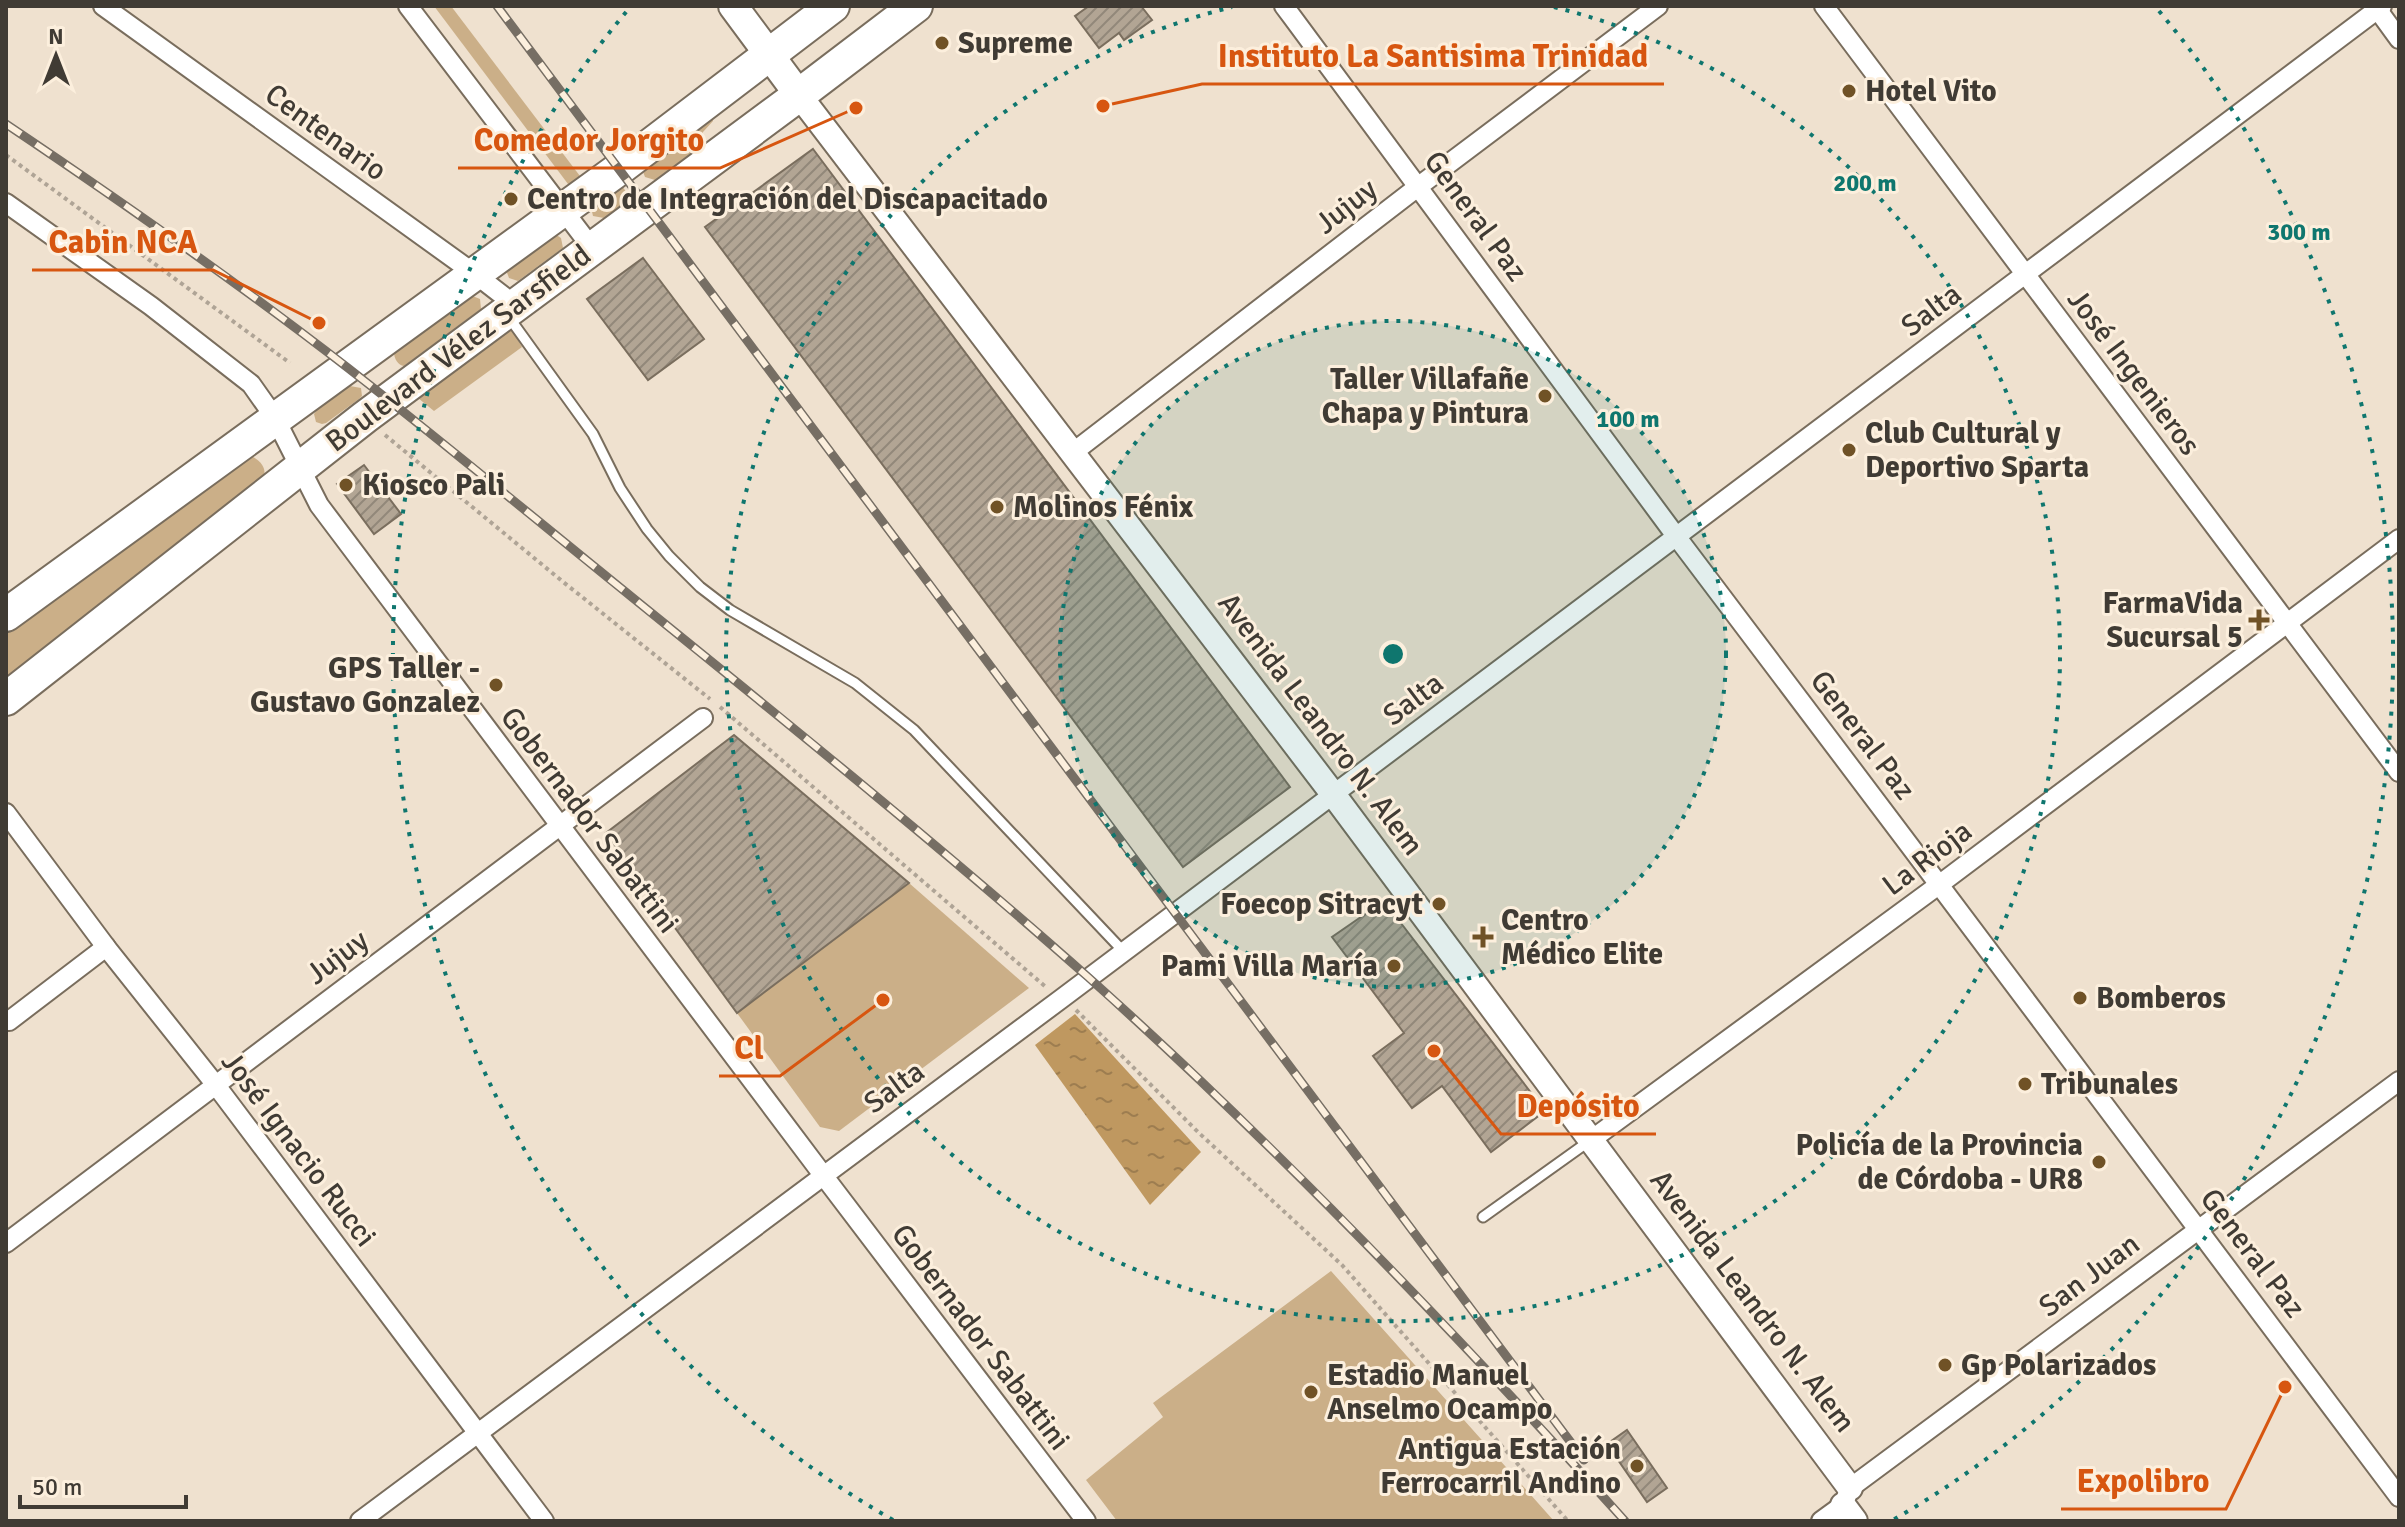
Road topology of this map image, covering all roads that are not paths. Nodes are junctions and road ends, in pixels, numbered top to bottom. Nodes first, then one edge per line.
1 (103, 6) edge
2 (408, 6) edge
3 (733, 6) edge
4 (833, 6) edge
5 (916, 6) edge
6 (1284, 6) edge
7 (1658, 6) edge
8 (1824, 6) edge
9 (2378, 7) edge
10 (2399, 39) edge
11 (769, 55) junction
12 (799, 95) junction
13 (1419, 186) junction
14 (6, 203) edge
15 (563, 210) junction
16 (592, 248) junction
17 (475, 274) junction
18 (2025, 274) junction
19 (510, 309) junction
20 (275, 418) junction
21 (1071, 454) junction
22 (299, 468) junction
23 (1677, 536) junction
24 (2399, 539) edge
25 (6, 615) edge
26 (2288, 622) junction
27 (6, 699) edge
28 (703, 718) dead end
29 (2399, 772) edge
30 (1333, 794) junction
31 (6, 813) edge
32 (559, 825) junction
33 (1940, 884) junction
34 (106, 947) junction
35 (1124, 952) junction
36 (9, 1021) dead end
37 (2399, 1081) edge
38 (215, 1084) junction
39 (1591, 1140) junction
40 (823, 1175) junction
41 (1483, 1217) dead end
42 (2200, 1228) junction
43 (6, 1243) edge
44 (479, 1433) junction
45 (2399, 1497) edge
46 (1849, 1505) edge
47 (1077, 1518) edge
48 (360, 1521) edge
49 (544, 1521) edge
50 (1821, 1521) edge

1 - 17 street, Centenario
2 - 15 street
3 - 11 main road, Avenida Leandro N. Alem
4 - 11 highway, Boulevard Vélez Sarsfield
5 - 12 highway, Boulevard Vélez Sarsfield
6 - 13 street, General Paz
7 - 13 street, Jujuy
8 - 18 street, José Ingenieros
9 - 10 street
9 - 18 street, Salta
11 - 12 main road, Avenida Leandro N. Alem
11 - 15 highway, Boulevard Vélez Sarsfield
12 - 16 highway, Boulevard Vélez Sarsfield
12 - 21 street, Avenida Leandro N. Alem
13 - 21 street, Jujuy
13 - 23 street, General Paz
14 - 20 street, Gobernador Sabattini
15 - 16 street
15 - 17 highway, Boulevard Vélez Sarsfield
16 - 19 highway, Boulevard Vélez Sarsfield
17 - 19 street, Centenario
17 - 20 highway, Boulevard Vélez Sarsfield
18 - 23 street, Salta
18 - 26 street, José Ingenieros
19 - 22 highway, Boulevard Vélez Sarsfield
19 - 35 lane
20 - 22 street, Gobernador Sabattini
20 - 25 highway, Boulevard Vélez Sarsfield
21 - 30 street, Avenida Leandro N. Alem
22 - 27 highway, Boulevard Vélez Sarsfield
22 - 32 street, Gobernador Sabattini
23 - 30 street, Salta
23 - 33 street, General Paz
24 - 26 street, La Rioja
26 - 29 street, José Ingenieros
26 - 33 street, La Rioja
28 - 32 street, Jujuy
30 - 35 street, Salta
30 - 39 street, Avenida Leandro N. Alem
31 - 34 street, José Ignacio Rucci
32 - 38 street, Jujuy
32 - 40 street, Gobernador Sabattini
33 - 39 street, La Rioja
33 - 42 street, General Paz
34 - 36 street
34 - 38 street, José Ignacio Rucci
35 - 40 street, Salta
37 - 42 street, San Juan
38 - 43 street, Jujuy
38 - 44 street, José Ignacio Rucci
39 - 41 lane, La Rioja
39 - 46 street, Avenida Leandro N. Alem
40 - 44 street, Salta
40 - 47 street, Gobernador Sabattini
42 - 45 street, General Paz
42 - 46 street, San Juan
44 - 48 street, Salta
44 - 49 street, José Ignacio Rucci
46 - 50 street, San Juan

